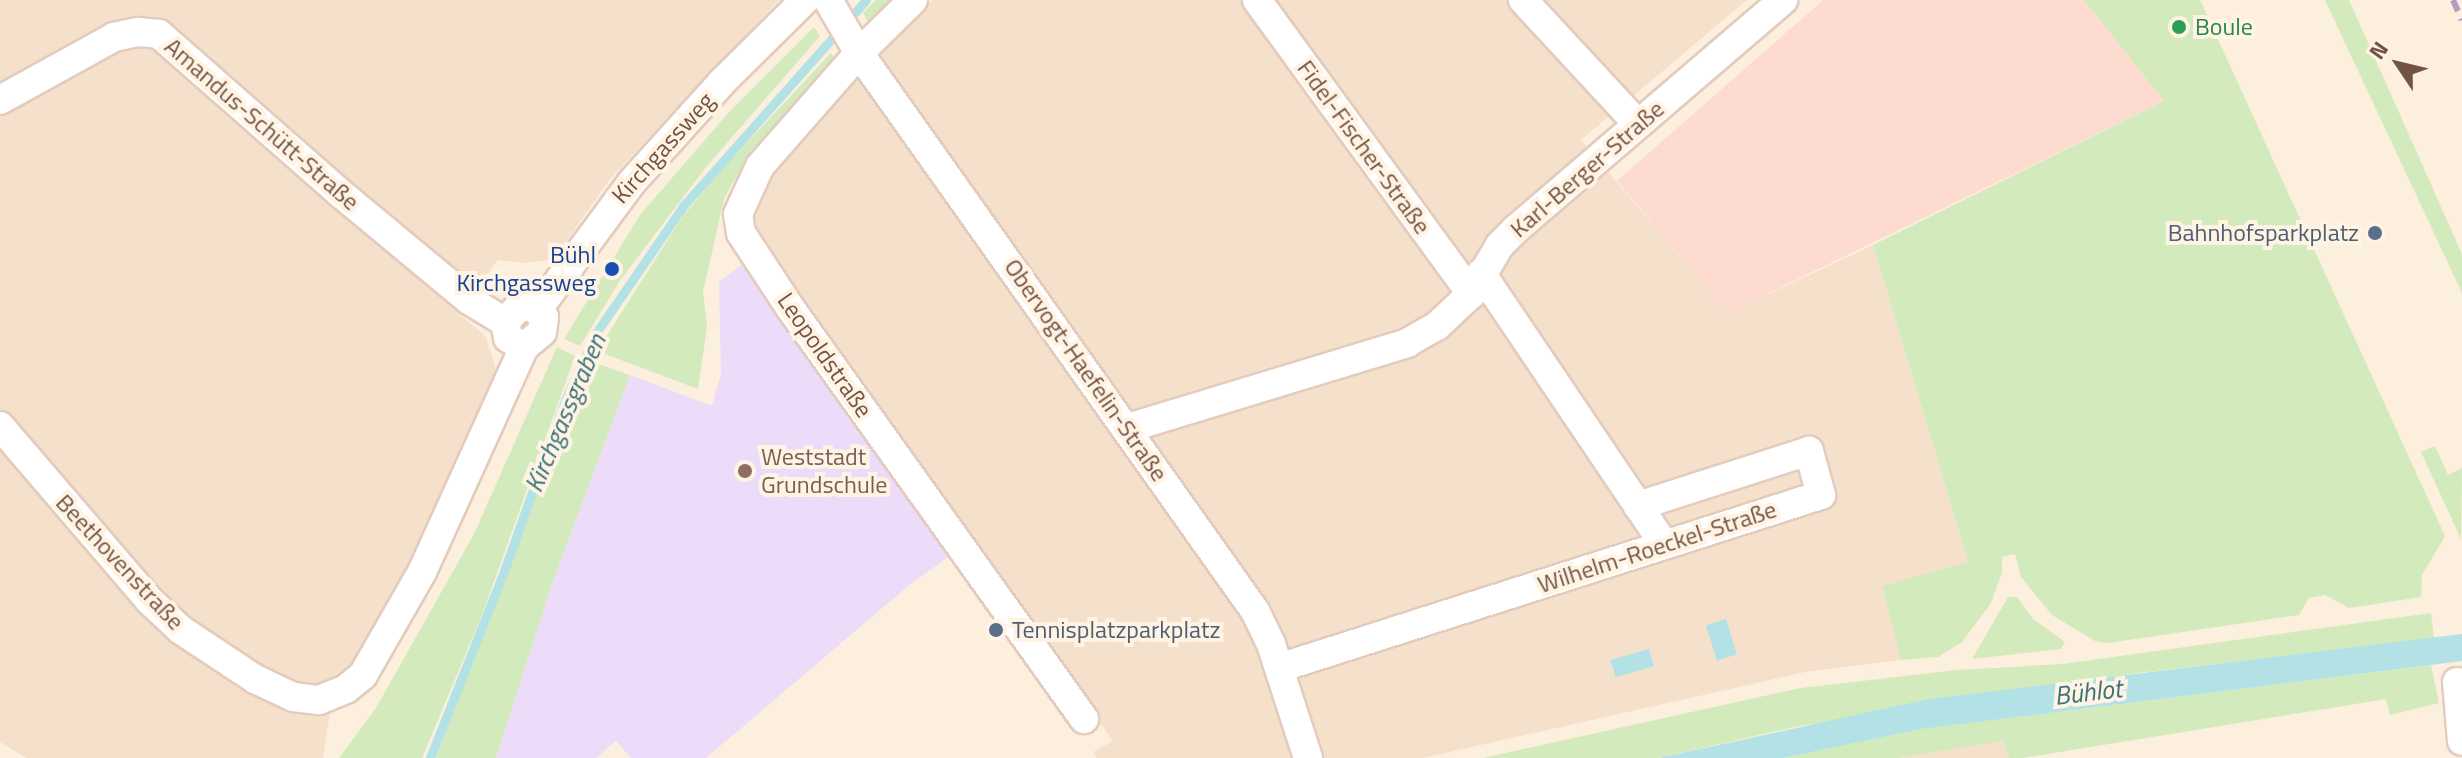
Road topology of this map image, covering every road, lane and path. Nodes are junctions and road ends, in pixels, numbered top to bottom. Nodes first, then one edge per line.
1 (805, 0) edge
2 (828, 0) edge
3 (913, 0) edge
4 (1257, 0) edge
5 (1523, 0) edge
6 (1783, 0) edge
7 (856, 46) junction
8 (0, 100) edge
9 (1638, 124) junction
10 (1476, 283) junction
11 (538, 309) junction
12 (505, 322) junction
13 (524, 347) junction
14 (0, 426) edge
15 (1128, 428) junction
16 (1638, 506) junction
17 (1664, 544) junction
18 (1279, 668) junction
19 (2457, 682) dead end
20 (346, 689) joint
21 (1084, 719) dead end
22 (2462, 741) edge
23 (1308, 758) edge

1 - 11 street, Kirchgassweg
2 - 7 street, Obervogt-Haefelin-Straße
3 - 7 street, Leopoldstraße
4 - 10 street, Fidel-Fischer-Straße
5 - 9 street
6 - 9 street, Karl-Berger-Straße
7 - 15 street, Obervogt-Haefelin-Straße
7 - 21 street, Leopoldstraße
8 - 12 street, Amandus-Schütt-Straße
9 - 10 street, Karl-Berger-Straße
10 - 15 street, Karl-Berger-Straße
10 - 16 street, Fidel-Fischer-Straße
11 - 12 street
11 - 13 street, Kirchgassweg
12 - 13 street
13 - 20 street, Kirchgassweg
14 - 20 street, Beethovenstraße
15 - 18 street, Obervogt-Haefelin-Straße
16 - 17 street, Fidel-Fischer-Straße
16 - 17 street, Wilhelm-Roeckel-Straße
17 - 18 street, Wilhelm-Roeckel-Straße
18 - 23 street, Obervogt-Haefelin-Straße
19 - 22 street

